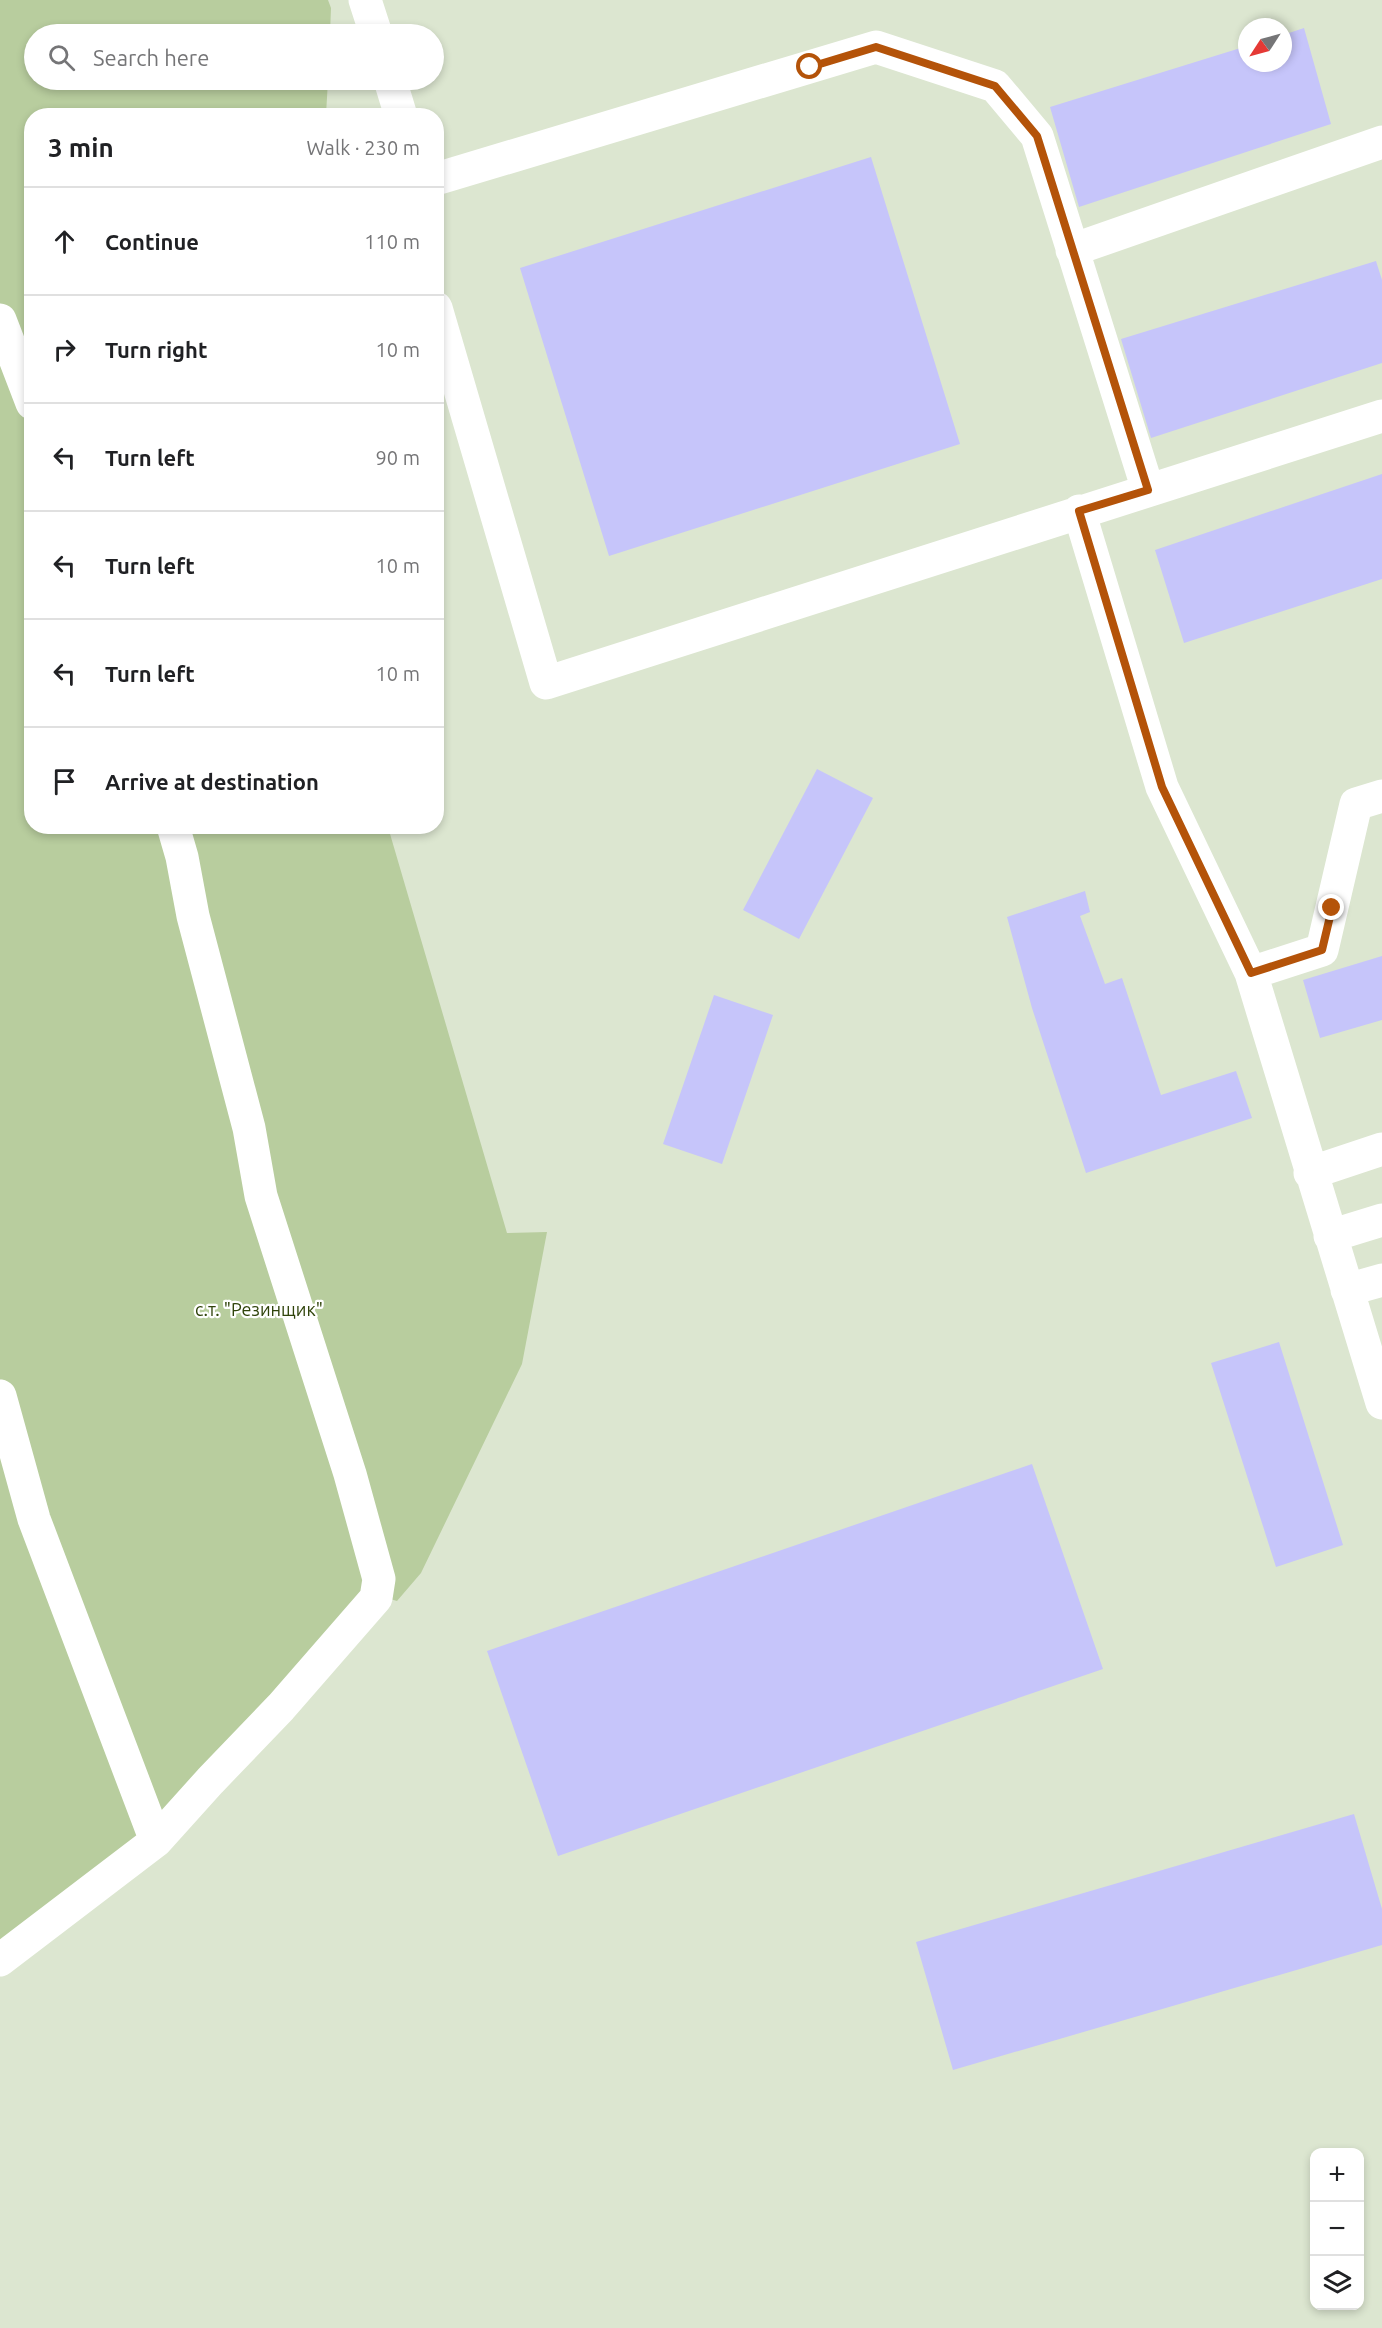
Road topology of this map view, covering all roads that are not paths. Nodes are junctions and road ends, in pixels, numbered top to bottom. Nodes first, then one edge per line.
1 (365, 0) edge
2 (373, 24) edge
3 (393, 90) edge
4 (399, 108) edge
5 (1382, 142) edge
6 (444, 177) edge
7 (1072, 250) junction
8 (0, 320) edge
9 (444, 335) edge
10 (24, 382) edge
11 (1382, 416) edge
12 (1148, 490) junction
13 (1079, 511) junction
14 (1382, 796) edge
15 (175, 834) edge
16 (1251, 973) junction
17 (1382, 1149) edge
18 (1310, 1173) junction
19 (1382, 1220) edge
20 (1330, 1236) junction
21 (1382, 1280) edge
22 (1347, 1290) junction
23 (0, 1396) edge
24 (1382, 1403) edge
25 (156, 1841) junction
26 (0, 1960) edge

1 - 2 lane
3 - 4 lane
5 - 7 lane
6 - 7 lane
7 - 12 lane
8 - 10 lane
9 - 13 lane
11 - 12 lane
12 - 13 lane
13 - 16 lane
14 - 16 lane
15 - 25 lane
16 - 18 lane
17 - 18 lane
18 - 20 lane
19 - 20 lane
20 - 22 lane
21 - 22 lane
22 - 24 lane
23 - 25 lane
25 - 26 lane

